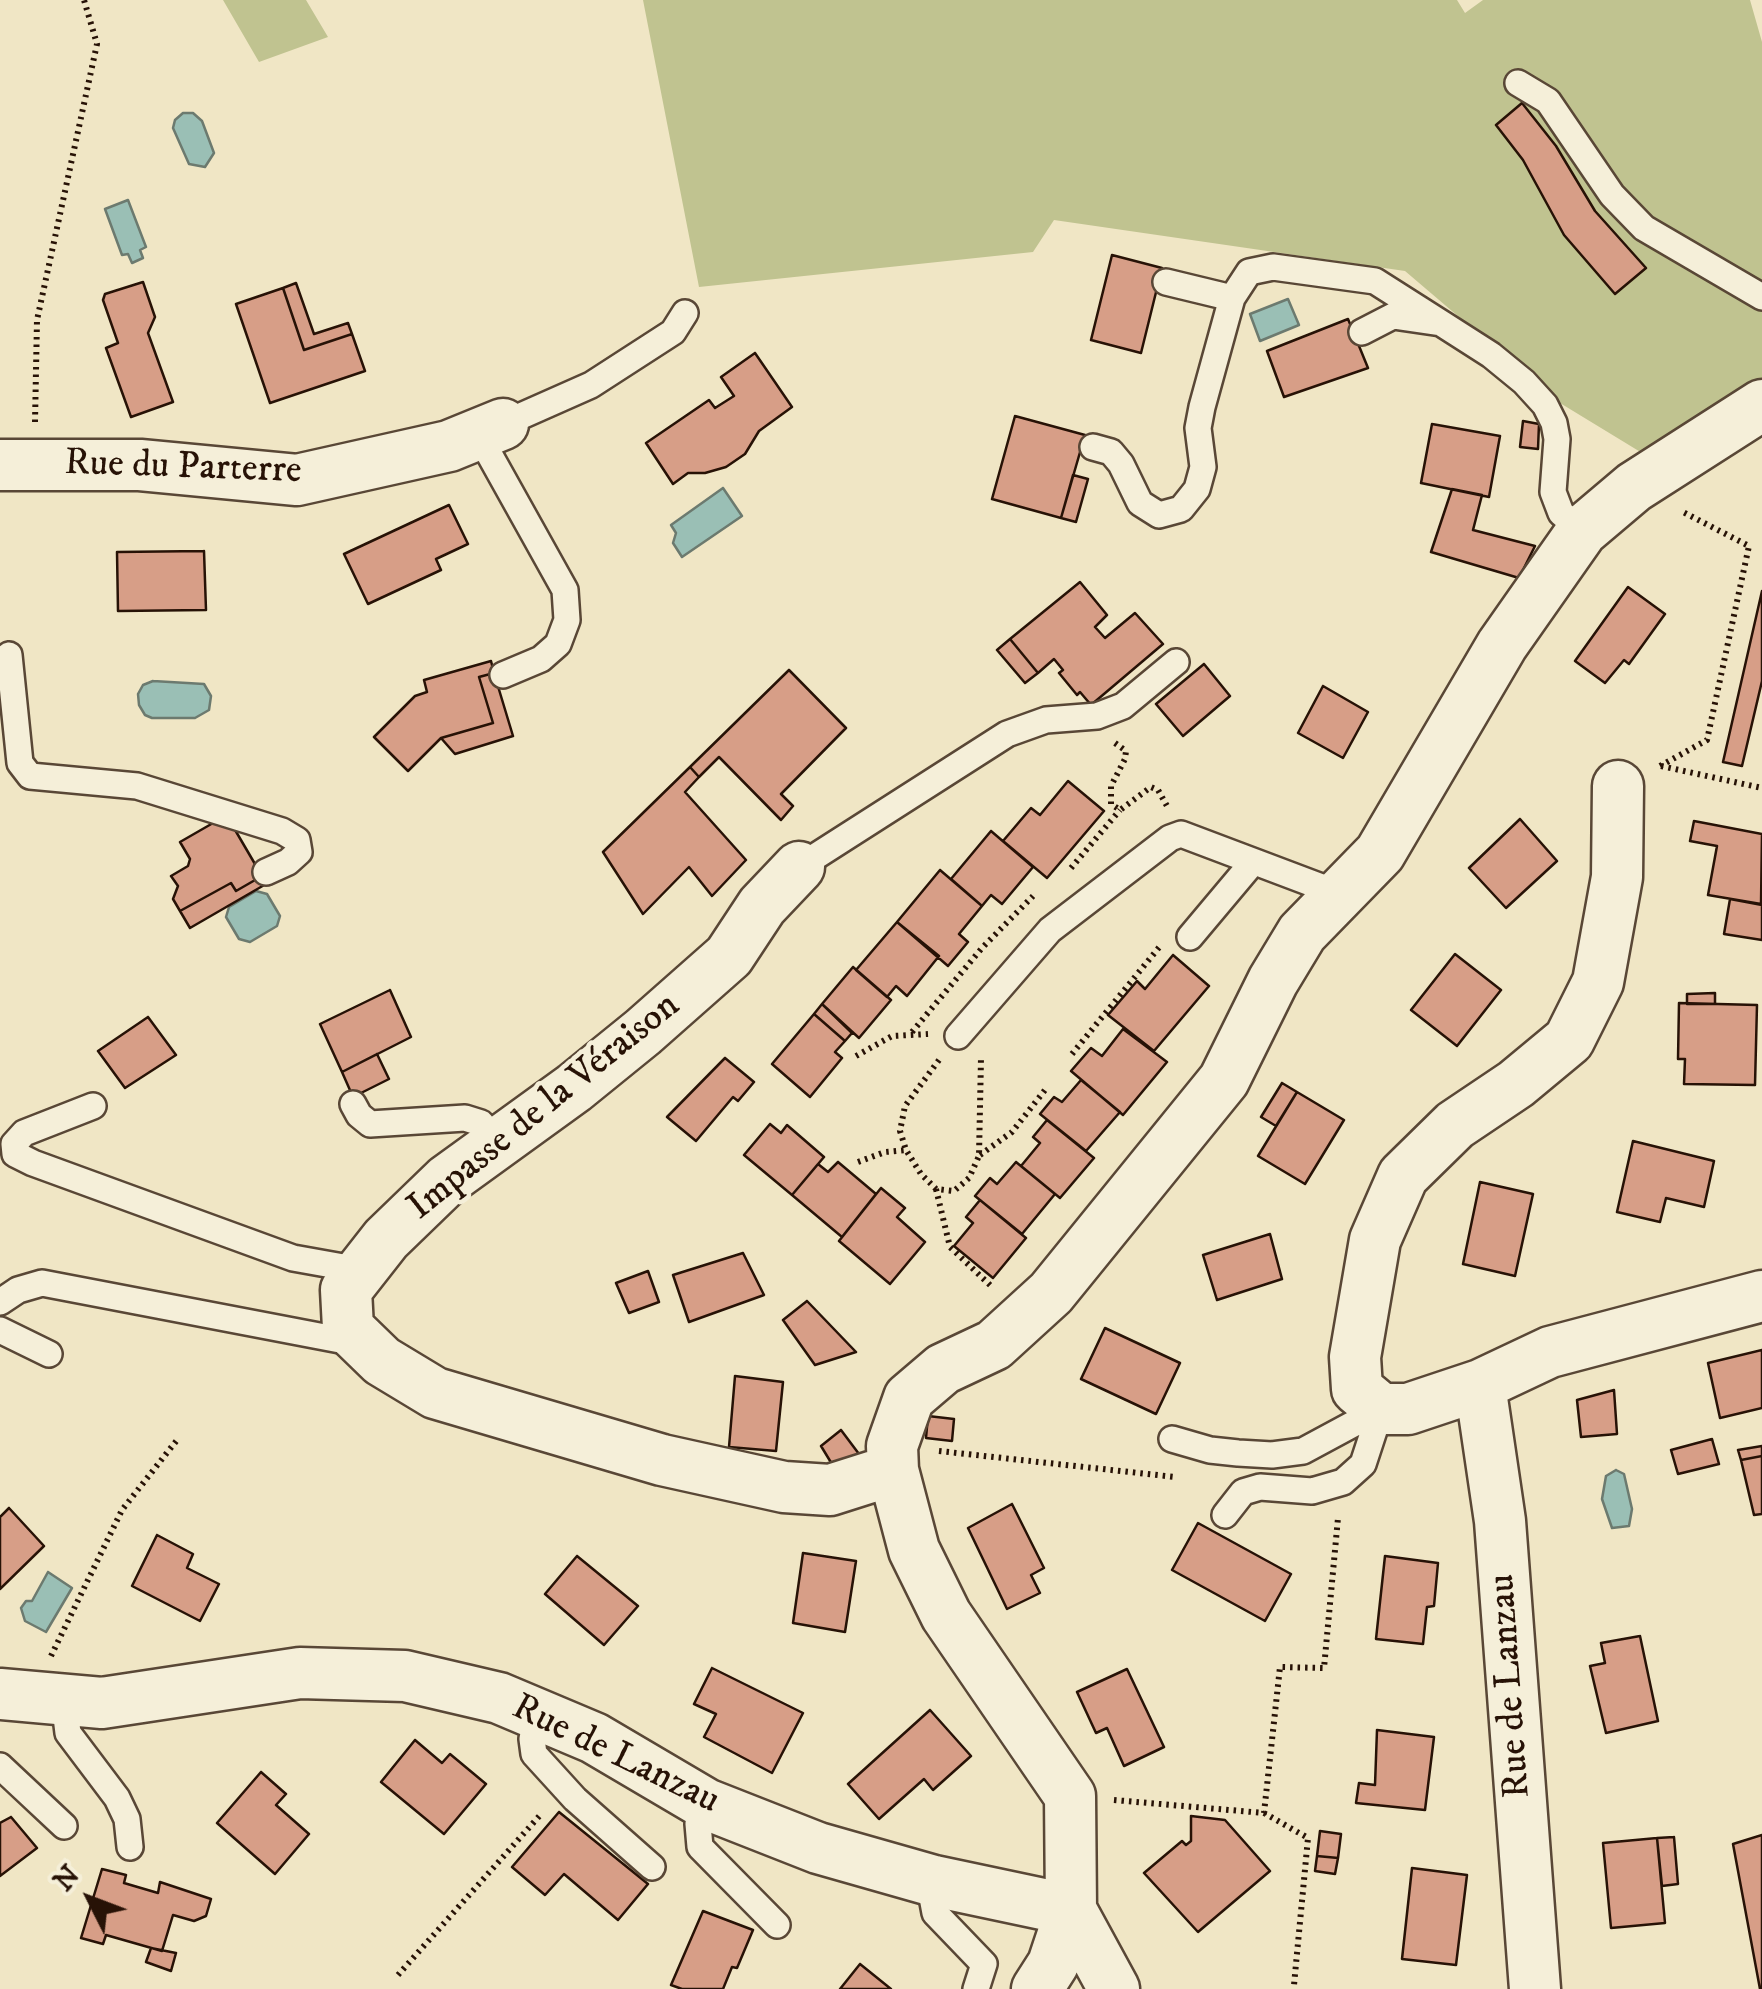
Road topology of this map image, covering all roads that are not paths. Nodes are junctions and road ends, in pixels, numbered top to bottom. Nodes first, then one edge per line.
1 (1518, 83) dead end
2 (1166, 282) dead end
3 (1762, 297) edge
4 (1232, 298) junction
5 (685, 314) dead end
6 (1442, 323) junction
7 (1362, 332) dead end
8 (1762, 405) edge
9 (491, 429) junction
10 (1092, 447) dead end
11 (18, 464) edge
12 (1582, 531) junction
13 (9, 656) dead end
14 (1176, 662) dead end
15 (503, 675) dead end
16 (1639, 776) road end
17 (1253, 862) junction
18 (799, 867) joint
19 (266, 872) dead end
20 (1340, 894) junction
21 (1190, 937) road end
22 (958, 1036) road end
23 (353, 1104) dead end
24 (93, 1106) dead end
25 (496, 1142) junction
26 (360, 1270) junction
27 (1762, 1296) edge
28 (0, 1302) edge
29 (0, 1330) edge
30 (366, 1345) junction
31 (49, 1354) dead end
32 (1480, 1385) junction
33 (1381, 1409) junction
34 (1172, 1439) dead end
35 (892, 1458) junction
36 (1225, 1514) dead end
37 (32, 1697) edge
38 (535, 1734) junction
39 (0, 1766) edge
40 (706, 1804) junction
41 (64, 1826) dead end
42 (130, 1847) dead end
43 (652, 1867) dead end
44 (934, 1881) junction
45 (1071, 1910) junction
46 (777, 1926) dead end
47 (976, 1989) edge
48 (1037, 1989) edge
49 (1114, 1989) edge
50 (1535, 1989) edge

1 - 3 lane
2 - 4 lane
4 - 6 lane
4 - 10 lane
5 - 9 lane, Rue du Parterre
6 - 7 lane
6 - 12 lane
8 - 12 street
9 - 11 street, Rue du Parterre
9 - 15 lane
12 - 20 street
13 - 19 lane
14 - 18 lane
16 - 33 street
17 - 20 lane
17 - 21 lane
17 - 22 lane
18 - 25 street, Impasse de la Véraison
20 - 35 street
23 - 25 lane
24 - 26 lane
25 - 26 street, Impasse de la Véraison
26 - 30 street, Impasse de la Véraison
27 - 32 street
28 - 30 lane
29 - 31 lane
30 - 35 street, Impasse de la Véraison
32 - 33 street
32 - 50 street, Rue de Lanzau
33 - 34 lane
33 - 36 lane
35 - 45 street
37 - 38 street, Rue de Lanzau
37 - 42 lane
38 - 40 street, Rue de Lanzau
38 - 43 lane
39 - 41 lane
40 - 44 street, Rue de Lanzau
40 - 46 lane
44 - 45 street, Rue de Lanzau
44 - 47 lane
45 - 48 street
45 - 49 street

